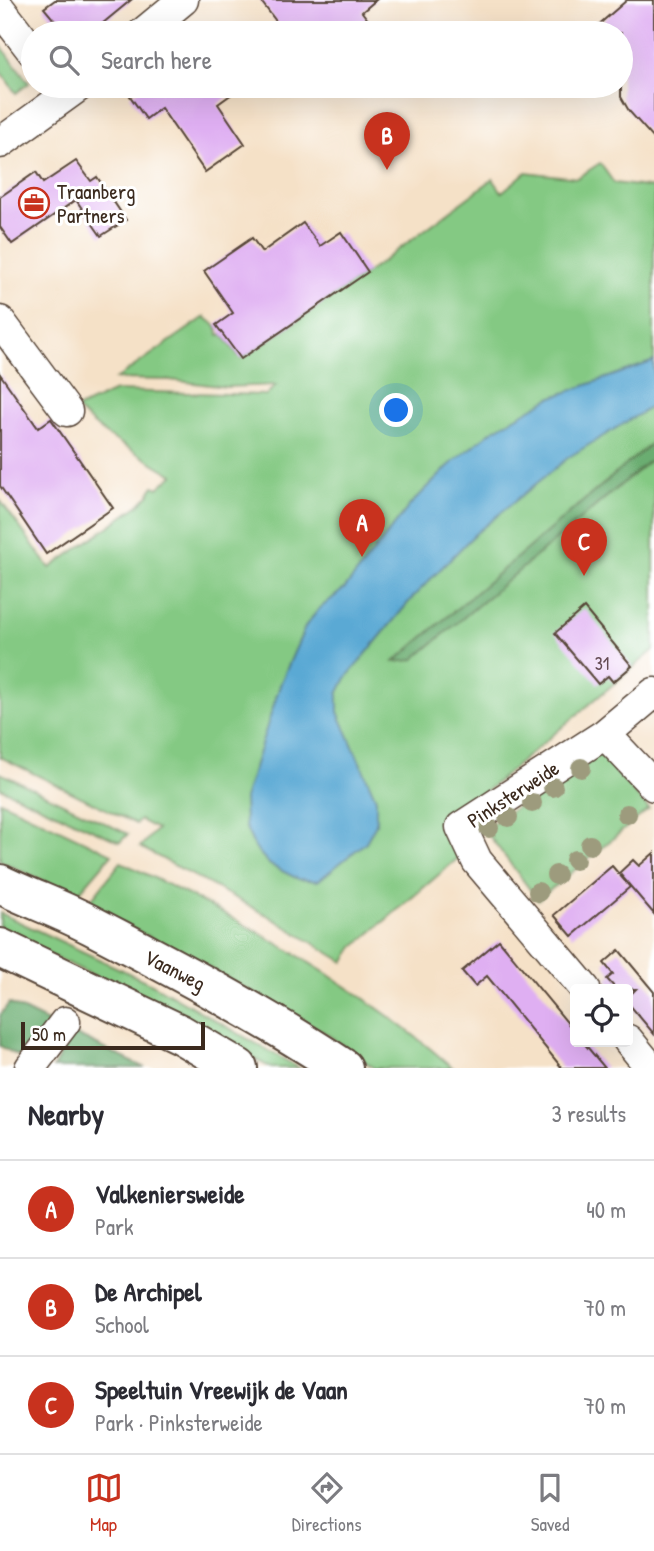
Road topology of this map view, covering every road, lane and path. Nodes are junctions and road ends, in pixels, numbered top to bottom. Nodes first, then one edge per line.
1 (183, 0) edge
2 (0, 9) edge
3 (158, 21) edge
4 (21, 36) edge
5 (57, 98) edge
6 (0, 143) edge
7 (0, 321) edge
8 (67, 411) dead end
9 (654, 693) edge
10 (605, 734) junction
11 (654, 786) edge
12 (0, 884) edge
13 (0, 948) edge
14 (581, 984) edge
15 (65, 1022) dead end
16 (633, 1046) edge
17 (30, 1068) edge
18 (238, 1068) edge
19 (343, 1068) edge
20 (651, 1068) edge

1 - 3 street
2 - 4 street
5 - 6 street
7 - 8 street
9 - 10 street, Pinksterweide
10 - 11 street
10 - 14 street, Pinksterweide
12 - 19 highway, Vaanweg
13 - 18 highway
15 - 17 street
16 - 20 street

